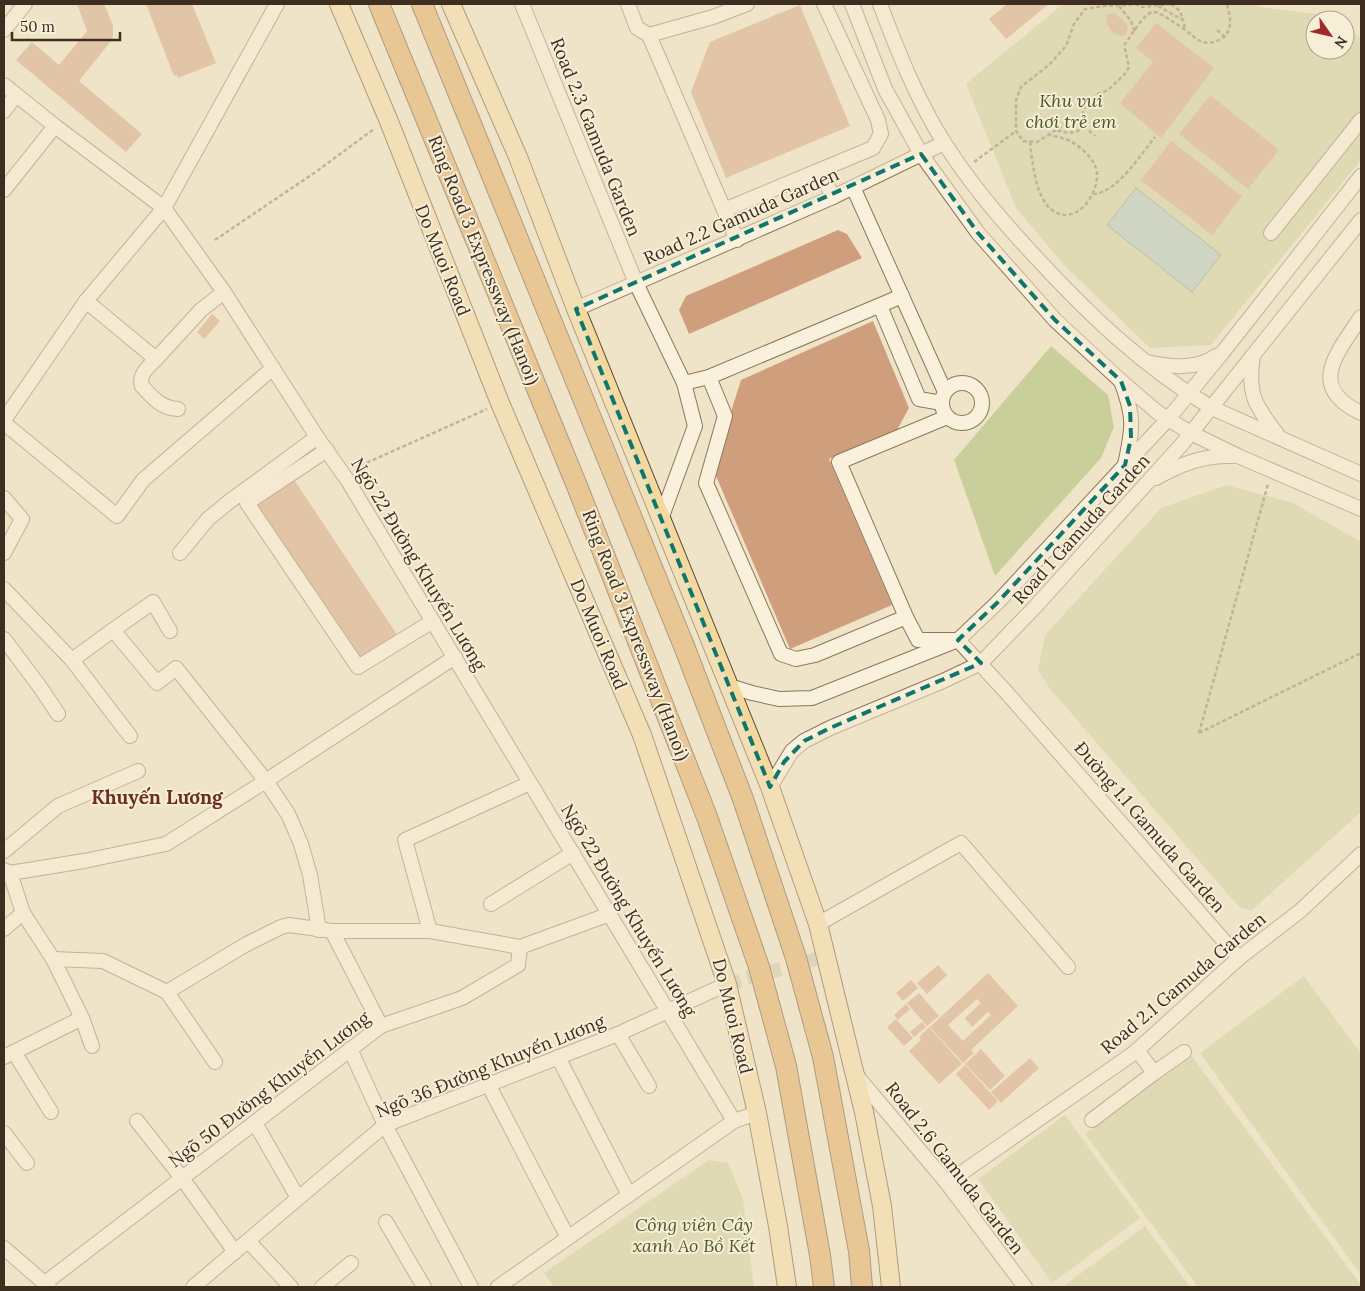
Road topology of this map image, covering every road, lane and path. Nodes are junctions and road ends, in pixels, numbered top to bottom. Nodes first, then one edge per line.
1 (25, 4) edge
2 (278, 4) edge
3 (340, 4) edge
4 (379, 4) edge
5 (422, 4) edge
6 (451, 4) edge
7 (522, 4) edge
8 (628, 4) edge
9 (744, 4) edge
10 (824, 4) edge
11 (852, 4) edge
12 (880, 4) edge
13 (1133, 4) edge
14 (1170, 4) edge
15 (1227, 4) edge
16 (1117, 5) edge
17 (1125, 5) edge
18 (1158, 6) junction
19 (1183, 20) junction
20 (1185, 29) junction
21 (4, 30) edge
22 (1217, 30) dead end
23 (1134, 32) junction
24 (649, 35) junction
25 (1225, 37) junction
26 (4, 85) edge
27 (885, 89) junction
28 (16, 95) junction
29 (1020, 97) dead end
30 (1015, 101) junction
31 (870, 104) junction
32 (4, 110) edge
33 (388, 119) junction
34 (1361, 120) edge
35 (1080, 121) junction
36 (55, 126) junction
37 (1084, 128) junction
38 (1057, 130) junction
39 (1016, 132) junction
40 (1050, 135) junction
41 (1095, 136) dead end
42 (1155, 137) dead end
43 (1030, 142) junction
44 (944, 143) junction
45 (921, 154) junction
46 (820, 170) junction
47 (963, 171) junction
48 (1361, 176) edge
49 (853, 187) junction
50 (4, 190) edge
51 (1093, 194) junction
52 (833, 197) junction
53 (164, 208) junction
54 (724, 210) junction
55 (1361, 220) edge
56 (1271, 233) dead end
57 (216, 240) dead end
58 (737, 240) junction
59 (636, 284) junction
60 (224, 292) junction
61 (902, 296) junction
62 (86, 300) junction
63 (880, 306) junction
64 (576, 309) junction
65 (1361, 317) edge
66 (1223, 352) junction
67 (1254, 355) junction
68 (156, 359) junction
69 (1143, 361) junction
70 (273, 368) junction
71 (709, 377) junction
72 (1121, 381) junction
73 (684, 383) junction
74 (1189, 394) junction
75 (500, 403) junction
76 (945, 404) junction
77 (1212, 408) junction
78 (178, 409) dead end
79 (1361, 414) edge
80 (1168, 419) junction
81 (4, 421) edge
82 (1191, 433) junction
83 (317, 437) junction
84 (1279, 437) junction
85 (327, 450) junction
86 (1238, 456) junction
87 (1125, 465) junction
88 (1272, 471) junction
89 (343, 474) junction
90 (1361, 474) edge
91 (1149, 482) junction
92 (4, 498) edge
93 (1361, 509) edge
94 (661, 519) junction
95 (4, 553) edge
96 (180, 553) dead end
97 (5, 593) edge
98 (906, 617) junction
99 (432, 621) junction
100 (113, 630) junction
101 (170, 631) dead end
102 (4, 639) edge
103 (958, 640) junction
104 (1361, 653) edge
105 (454, 657) junction
106 (72, 660) junction
107 (981, 663) junction
108 (729, 686) junction
109 (58, 714) dead end
110 (130, 736) dead end
111 (138, 771) dead end
112 (266, 781) junction
113 (530, 783) junction
114 (770, 787) junction
115 (4, 851) edge
116 (573, 853) junction
117 (1361, 854) edge
118 (7, 872) edge
119 (491, 904) dead end
120 (23, 913) junction
121 (610, 914) junction
122 (818, 924) junction
123 (4, 929) edge
124 (326, 930) junction
125 (430, 931) junction
126 (520, 947) junction
127 (1239, 958) junction
128 (53, 959) junction
129 (1068, 968) dead end
130 (727, 984) junction
131 (167, 992) junction
132 (669, 1012) junction
133 (82, 1018) junction
134 (381, 1026) junction
135 (618, 1034) junction
136 (92, 1046) dead end
137 (350, 1049) junction
138 (1137, 1050) junction
139 (1184, 1052) dead end
140 (9, 1055) edge
141 (558, 1057) junction
142 (215, 1062) dead end
143 (855, 1073) junction
144 (1154, 1073) junction
145 (488, 1084) junction
146 (649, 1086) dead end
147 (51, 1112) dead end
148 (757, 1113) junction
149 (1092, 1120) dead end
150 (137, 1121) dead end
151 (734, 1121) junction
152 (254, 1123) junction
153 (385, 1125) junction
154 (4, 1133) edge
155 (27, 1163) dead end
156 (182, 1178) junction
157 (947, 1183) junction
158 (629, 1195) junction
159 (298, 1198) junction
160 (386, 1222) dead end
161 (568, 1238) junction
162 (248, 1241) junction
163 (4, 1248) edge
164 (235, 1252) junction
165 (351, 1263) dead end
166 (47, 1285) edge
167 (500, 1286) edge
168 (193, 1287) edge
169 (291, 1287) edge
170 (322, 1287) edge
171 (424, 1287) edge
172 (471, 1287) edge
173 (787, 1287) edge
174 (824, 1287) edge
175 (862, 1287) edge
176 (891, 1287) edge
177 (1025, 1287) edge

1 - 21 street
2 - 53 street
3 - 33 main road, Do Muoi Road
4 - 174 highway, Ring Road 3 Expressway (Hanoi)
5 - 175 highway
6 - 64 main road
7 - 59 street, Road 2.3 Gamuda Garden
8 - 24 street
9 - 24 street
10 - 31 street
11 - 27 street
12 - 44 street
13 - 17 path
13 - 18 path
14 - 18 path
14 - 19 path
15 - 25 path
16 - 17 path
16 - 23 path
16 - 30 path
18 - 19 path
19 - 20 path
20 - 23 path
20 - 25 path
22 - 25 path
23 - 35 path
24 - 54 street
26 - 28 street, Ngõ 22 Đường Khuyến Lương
27 - 31 street
27 - 45 street
28 - 32 street
28 - 36 street, Ngõ 22 Đường Khuyến Lương
29 - 30 path
30 - 39 path
31 - 46 street
33 - 57 path
33 - 75 main road, Do Muoi Road
34 - 56 street
35 - 37 path
35 - 38 path
36 - 50 street
36 - 53 street, Ngõ 22 Đường Khuyến Lương
37 - 38 path
37 - 41 path
38 - 40 path
39 - 43 path
39 - 47 path
40 - 43 path
40 - 51 path
42 - 51 path
43 - 51 path
44 - 45 street, Road 2.2 Gamuda Garden
44 - 47 street
45 - 49 street, Road 2.2 Gamuda Garden
45 - 72 street
46 - 52 street
46 - 54 street
47 - 69 street
48 - 66 street
49 - 52 street, Road 2.2 Gamuda Garden
49 - 61 street
52 - 58 street, Road 2.2 Gamuda Garden
53 - 60 street, Ngõ 22 Đường Khuyến Lương
53 - 62 street
54 - 58 street
55 - 67 street, Road 1 Gamuda Garden
58 - 59 street, Road 2.2 Gamuda Garden
59 - 64 street, Road 2.2 Gamuda Garden
59 - 73 street, Road 2.3 Gamuda Garden
60 - 68 street
60 - 70 street, Ngõ 22 Đường Khuyến Lương
61 - 63 street
61 - 76 street
62 - 68 street
62 - 81 street
63 - 71 street
63 - 76 street
64 - 94 main road
65 - 79 street
66 - 69 street
66 - 74 street
67 - 77 street, Road 1 Gamuda Garden
67 - 84 street
68 - 78 street
69 - 74 street
70 - 81 street
70 - 83 street, Ngõ 22 Đường Khuyến Lương
71 - 73 street
71 - 98 street
72 - 80 street
72 - 87 street
73 - 94 street, Road 2.3 Gamuda Garden
74 - 77 street
74 - 80 street, Road 1 Gamuda Garden
75 - 89 path
75 - 130 main road, Do Muoi Road
76 - 98 street
77 - 82 street, Road 1 Gamuda Garden
77 - 84 street
80 - 82 street
80 - 87 street, Road 1 Gamuda Garden
82 - 86 street
82 - 91 street, Road 1 Gamuda Garden
83 - 85 street, Ngõ 22 Đường Khuyến Lương
83 - 96 street
84 - 90 street
85 - 89 street, Ngõ 22 Đường Khuyến Lương
85 - 99 street
86 - 88 street
86 - 91 street
87 - 103 street, Road 1 Gamuda Garden
88 - 93 street
88 - 104 path
89 - 99 street, Ngõ 22 Đường Khuyến Lương
91 - 107 street, Road 1 Gamuda Garden
92 - 95 street
94 - 108 main road
97 - 106 street
98 - 103 street
99 - 105 street, Ngõ 22 Đường Khuyến Lương
100 - 101 street
100 - 106 street
100 - 112 street
102 - 109 street
103 - 107 street, Đường 1.1 Gamuda Garden
103 - 108 street, Road 1 Gamuda Garden
105 - 112 street
105 - 113 street, Ngõ 22 Đường Khuyến Lương
106 - 110 street
107 - 114 street, Road 1 Gamuda Garden
107 - 127 street, Đường 1.1 Gamuda Garden
108 - 114 main road
111 - 115 street
112 - 118 street
112 - 124 street
113 - 116 street, Ngõ 22 Đường Khuyến Lương
113 - 125 street
114 - 122 main road
116 - 119 street
116 - 121 street, Ngõ 22 Đường Khuyến Lương
117 - 127 street, Road 2.1 Gamuda Garden
118 - 120 street
120 - 123 street
120 - 128 street
121 - 126 street
121 - 132 street, Ngõ 22 Đường Khuyến Lương
122 - 129 street
122 - 143 main road
124 - 125 street
124 - 131 street
124 - 134 street
125 - 126 street
126 - 134 street, Ngõ 50 Đường Khuyến Lương
127 - 138 street, Road 2.1 Gamuda Garden
128 - 131 street
128 - 133 street
130 - 132 street, Ngõ 36 Đường Khuyến Lương
130 - 148 main road, Do Muoi Road
131 - 142 street
132 - 135 street, Ngõ 36 Đường Khuyến Lương
132 - 151 street, Ngõ 22 Đường Khuyến Lương
133 - 136 street
133 - 140 street
134 - 137 street, Ngõ 50 Đường Khuyến Lương
135 - 141 street, Ngõ 36 Đường Khuyến Lương
135 - 146 street
137 - 152 street, Ngõ 50 Đường Khuyến Lương
137 - 153 street
138 - 144 street
138 - 157 street, Road 2.1 Gamuda Garden
139 - 144 street
140 - 147 street
141 - 145 street, Ngõ 36 Đường Khuyến Lương
141 - 158 street
143 - 157 street, Road 2.6 Gamuda Garden
143 - 176 main road
144 - 149 street
145 - 153 street, Ngõ 36 Đường Khuyến Lương
145 - 161 street
148 - 151 street
148 - 173 main road, Do Muoi Road
150 - 156 street
151 - 158 street
152 - 156 street, Ngõ 50 Đường Khuyến Lương
152 - 159 street
153 - 159 street, Ngõ 36 Đường Khuyến Lương
153 - 172 street
154 - 155 street
156 - 164 street
156 - 166 street, Ngõ 50 Đường Khuyến Lương
157 - 177 street, Road 2.6 Gamuda Garden
158 - 161 street
159 - 162 street, Ngõ 36 Đường Khuyến Lương
160 - 171 street
161 - 167 street
162 - 164 street, Ngõ 36 Đường Khuyến Lương
162 - 169 street
163 - 166 street
164 - 168 street, Ngõ 36 Đường Khuyến Lương
165 - 170 street

